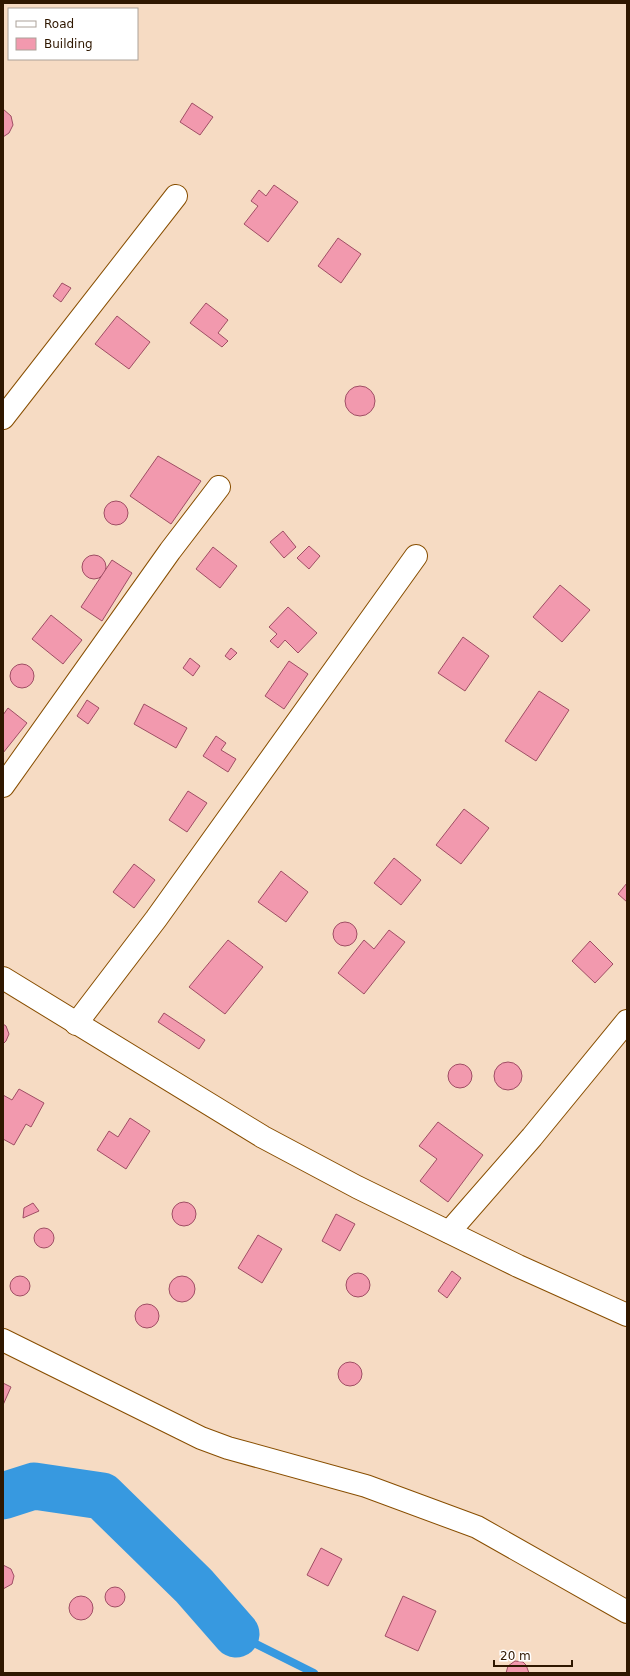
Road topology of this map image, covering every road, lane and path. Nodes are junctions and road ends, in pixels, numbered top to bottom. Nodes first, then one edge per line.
1 (176, 196) dead end
2 (3, 418) edge
3 (219, 487) dead end
4 (416, 556) dead end
5 (3, 786) edge
6 (3, 978) edge
7 (627, 1021) edge
8 (76, 1024) junction
9 (449, 1232) junction
10 (627, 1314) edge
11 (3, 1340) edge
12 (627, 1612) edge

1 - 2 street
3 - 5 street
4 - 8 street
6 - 8 street
7 - 9 street
8 - 9 street
9 - 10 street
11 - 12 street

